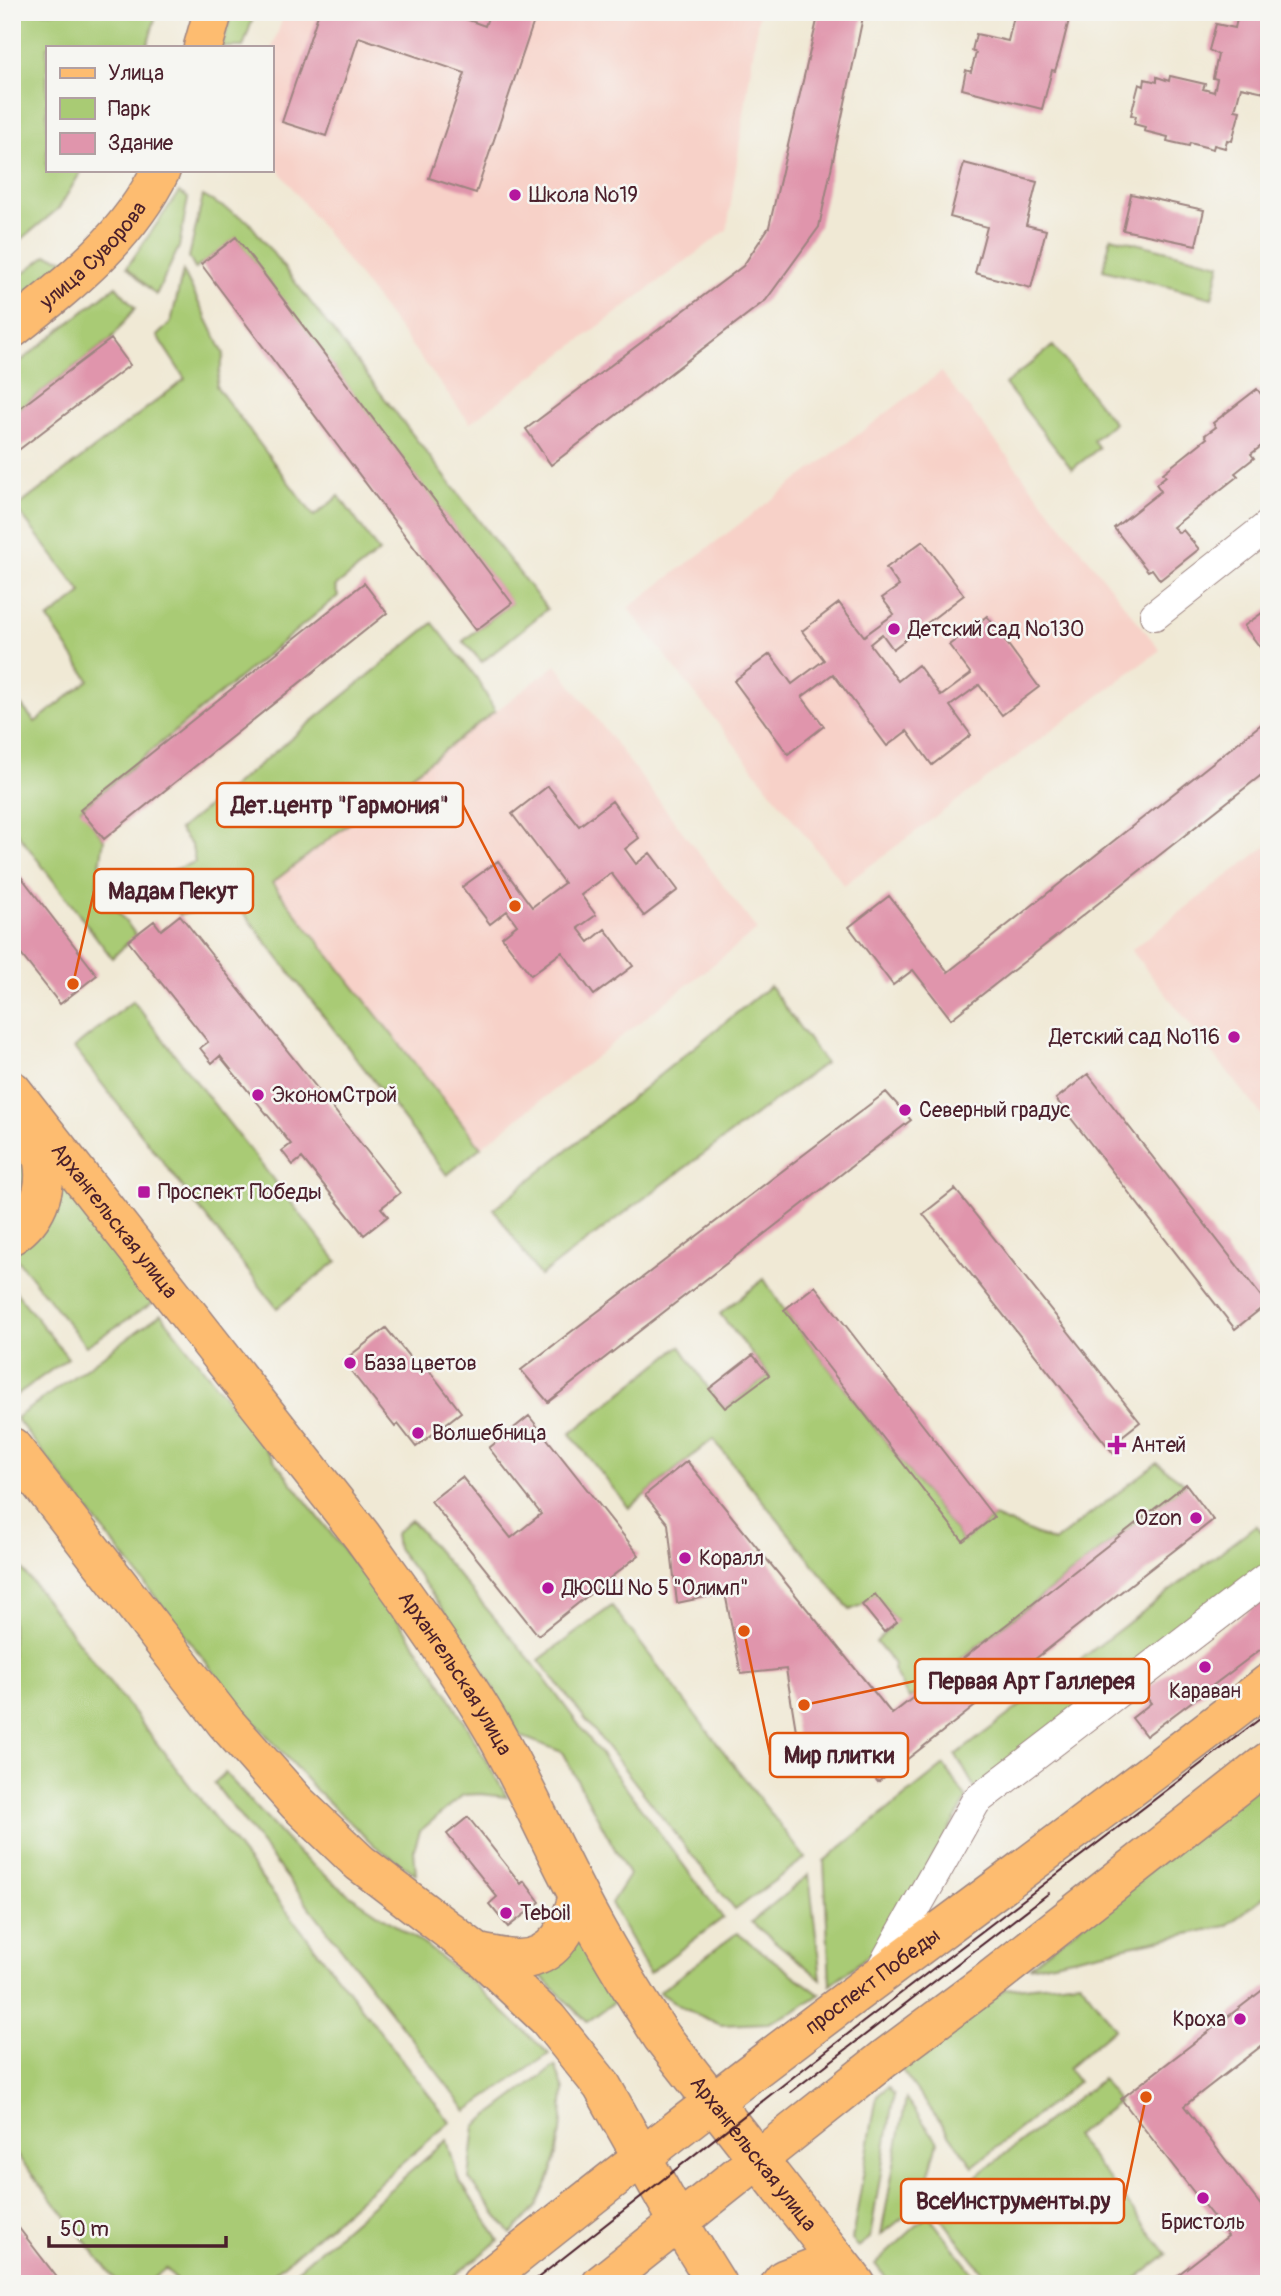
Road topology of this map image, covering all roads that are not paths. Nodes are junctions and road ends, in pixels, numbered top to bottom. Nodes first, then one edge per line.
1 (213, 12) edge
2 (203, 46) edge
3 (160, 172) edge
4 (12, 329) edge
5 (1269, 524) edge
6 (1155, 615) dead end
7 (12, 1091) edge
8 (12, 1236) edge
9 (12, 1447) edge
10 (1269, 1576) edge
11 (1269, 1683) edge
12 (1269, 1761) edge
13 (578, 1896) junction
14 (478, 1953) junction
15 (875, 1979) junction
16 (713, 2102) junction
17 (642, 2156) junction
18 (758, 2160) junction
19 (679, 2223) junction
20 (851, 2278) edge
21 (481, 2284) edge
22 (601, 2284) edge
23 (716, 2284) edge
24 (780, 2284) edge

1 - 2 main road
3 - 4 main road, улица Суворова
5 - 6 street
7 - 8 main road
7 - 13 main road, Архангельская улица
9 - 14 main road
10 - 15 street
11 - 15 main road, проспект Победы
12 - 18 main road
13 - 14 main road
13 - 16 main road, Архангельская улица
14 - 17 main road
15 - 16 main road, проспект Победы
16 - 17 main road, проспект Победы
16 - 18 main road, Архангельская улица
17 - 19 main road
17 - 21 main road, проспект Победы
18 - 19 main road
18 - 20 main road, Архангельская улица
19 - 22 main road
19 - 23 main road
20 - 24 main road

